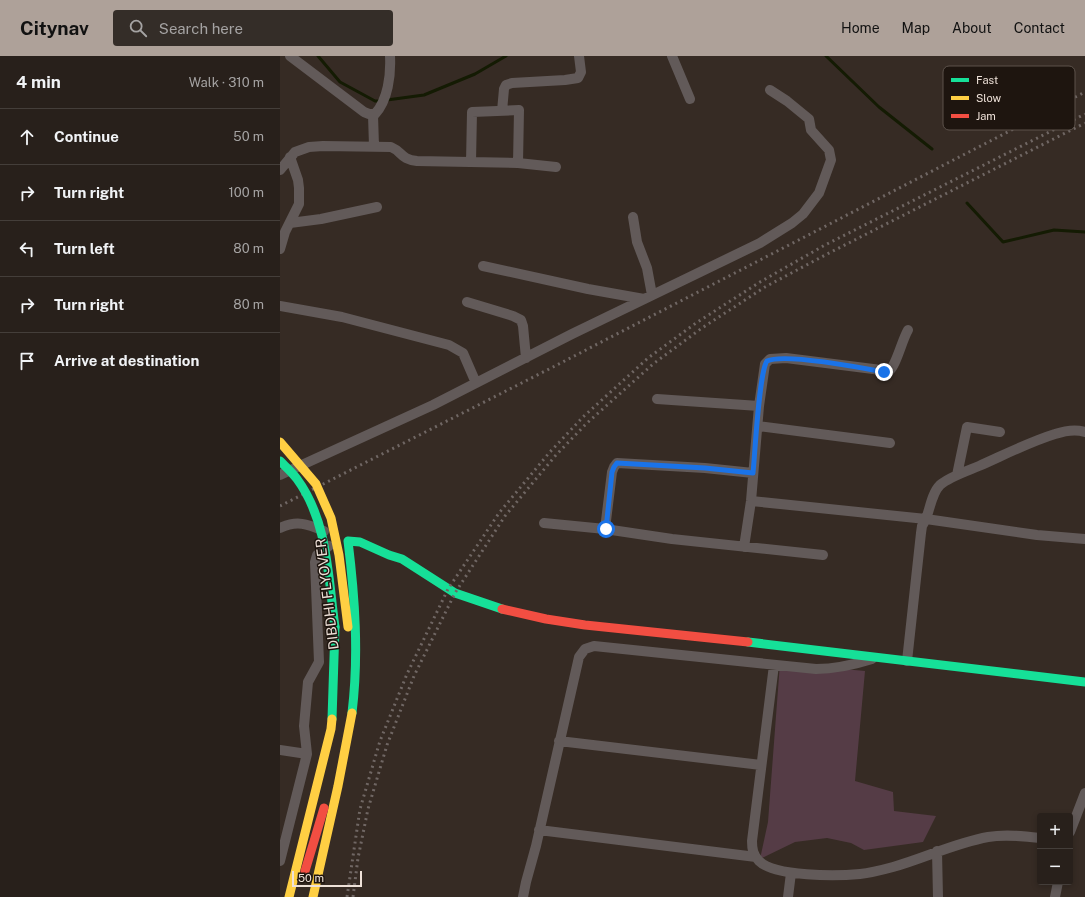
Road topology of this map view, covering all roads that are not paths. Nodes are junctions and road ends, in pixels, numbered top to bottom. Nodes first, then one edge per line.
1 (290, 56) edge
2 (390, 56) edge
3 (578, 56) edge
4 (672, 56) edge
5 (770, 90) dead end
6 (690, 100) dead end
7 (502, 111) junction
8 (376, 112) junction
9 (374, 146) junction
10 (290, 156) junction
11 (471, 162) junction
12 (518, 163) junction
13 (556, 167) dead end
14 (280, 170) edge
15 (377, 207) dead end
16 (633, 216) dead end
17 (290, 223) junction
18 (280, 249) edge
19 (484, 266) dead end
20 (648, 297) junction
21 (468, 302) dead end
22 (280, 306) edge
23 (908, 330) dead end
24 (526, 358) junction
25 (476, 384) junction
26 (657, 399) dead end
27 (759, 406) junction
28 (758, 426) junction
29 (1000, 432) dead end
30 (1085, 432) edge
31 (280, 442) edge
32 (890, 443) dead end
33 (280, 461) edge
34 (753, 473) junction
35 (280, 475) edge
36 (958, 475) junction
37 (751, 501) junction
38 (926, 519) junction
39 (544, 523) dead end
40 (280, 528) edge
41 (606, 529) junction
42 (1085, 539) edge
43 (348, 541) junction
44 (744, 547) junction
45 (823, 556) dead end
46 (878, 657) junction
47 (907, 661) junction
48 (774, 665) junction
49 (1085, 682) edge
50 (559, 741) junction
51 (280, 750) edge
52 (307, 754) junction
53 (761, 765) junction
54 (1085, 793) edge
55 (1081, 812) edge
56 (1073, 827) edge
57 (539, 830) junction
58 (1037, 838) edge
59 (281, 849) edge
60 (938, 851) junction
61 (756, 857) junction
62 (280, 861) edge
63 (791, 873) junction
64 (303, 882) dead end
65 (1057, 885) edge
66 (289, 897) edge
67 (313, 897) edge
68 (523, 897) edge
69 (788, 897) edge
70 (938, 897) edge
71 (1055, 897) edge

1 - 8 street
2 - 8 street
3 - 7 street
4 - 6 street
5 - 20 street
7 - 11 street
7 - 12 street
8 - 9 street
9 - 10 street
9 - 11 street
10 - 14 street
10 - 17 street
11 - 12 street
12 - 13 street
15 - 17 street
16 - 20 street
17 - 18 street
19 - 20 street
20 - 24 street
21 - 24 street
22 - 25 street
23 - 27 street
24 - 25 street
25 - 35 street
26 - 27 street
27 - 28 street
28 - 32 street
28 - 34 street
29 - 36 street
30 - 36 street
31 - 64 street, DIBDHI FLYOVER, bridge
33 - 66 street, DIBDHI FLYOVER, bridge
34 - 37 street
34 - 41 street
36 - 38 street
37 - 38 street
37 - 44 street
38 - 42 street
38 - 47 street
39 - 41 street
40 - 43 street
41 - 44 street
43 - 46 street
43 - 52 street
43 - 67 street
44 - 45 street
46 - 47 street
46 - 48 street
47 - 49 street
48 - 50 street
48 - 53 street
50 - 53 street
50 - 57 street
51 - 52 street
52 - 59 street
53 - 61 street
54 - 55 street
55 - 56 street
57 - 61 street
57 - 68 street
58 - 60 street
59 - 62 street
60 - 63 street
60 - 70 street
61 - 63 street
63 - 69 street
65 - 71 street

